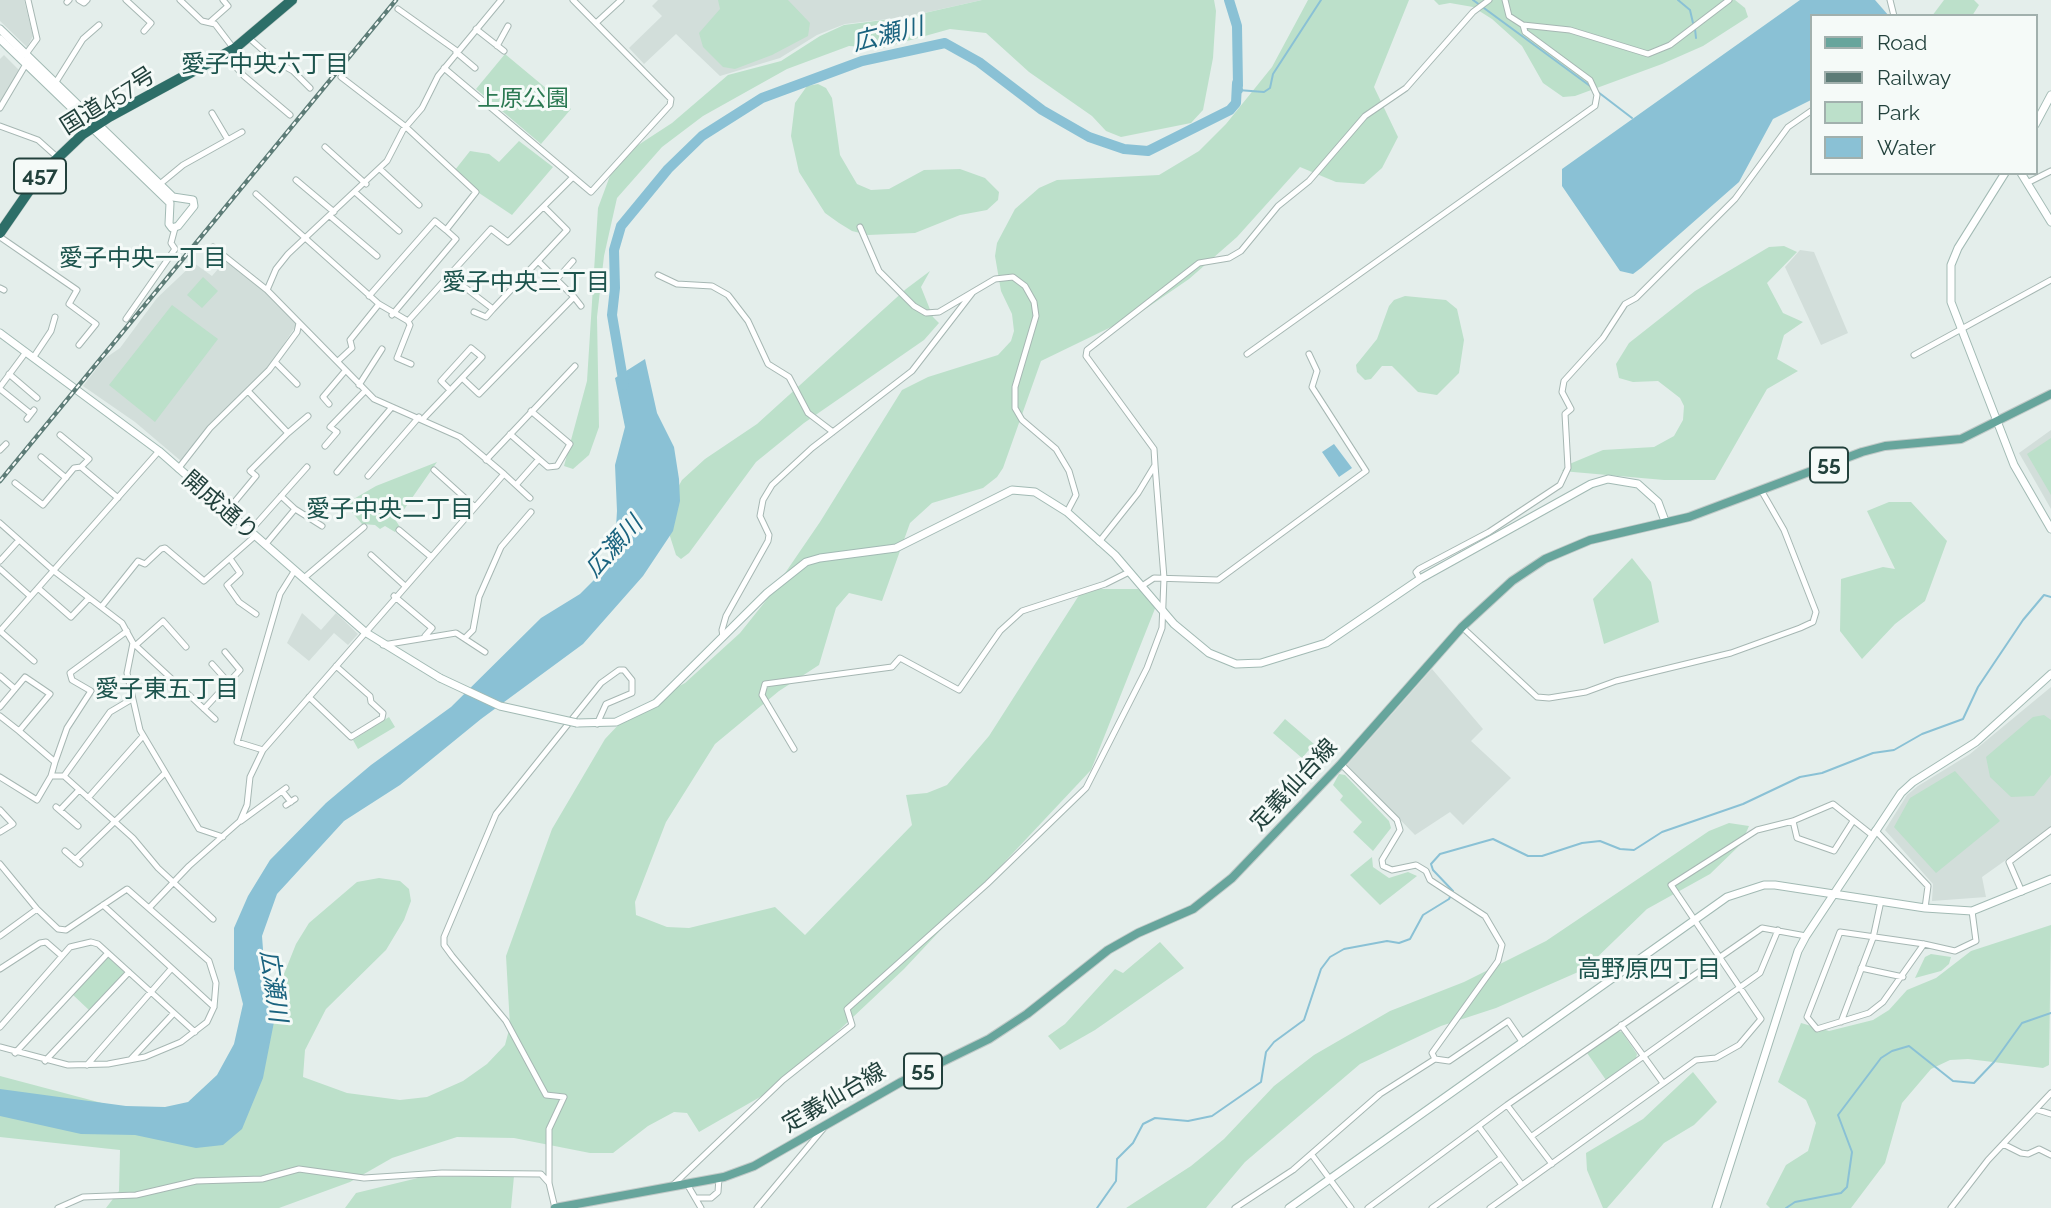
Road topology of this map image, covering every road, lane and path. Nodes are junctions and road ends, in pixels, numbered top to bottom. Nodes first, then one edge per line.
1 (28, 0) edge
2 (79, 0) edge
3 (87, 0) edge
4 (126, 0) edge
5 (180, 0) edge
6 (223, 0) edge
7 (292, 0) edge
8 (573, 0) edge
9 (621, 0) edge
10 (1489, 0) edge
11 (1505, 0) edge
12 (1729, 0) edge
13 (498, 1) edge
14 (398, 9) dead end
15 (211, 21) junction
16 (596, 23) junction
17 (99, 25) dead end
18 (1523, 25) junction
19 (508, 26) dead end
20 (0, 29) edge
21 (476, 29) junction
22 (144, 31) dead end
23 (249, 38) junction
24 (0, 39) edge
25 (497, 46) junction
26 (504, 51) dead end
27 (229, 52) junction
28 (457, 52) junction
29 (26, 54) junction
30 (26, 64) junction
31 (444, 68) junction
32 (475, 68) dead end
33 (341, 78) dead end
34 (56, 82) junction
35 (310, 88) dead end
36 (2051, 95) edge
37 (0, 108) edge
38 (1810, 112) edge
39 (212, 113) dead end
40 (290, 115) dead end
41 (2037, 121) edge
42 (0, 126) edge
43 (94, 126) junction
44 (406, 127) junction
45 (242, 132) dead end
46 (229, 140) junction
47 (325, 147) dead end
48 (57, 157) junction
49 (380, 169) junction
50 (2051, 171) edge
51 (2004, 175) edge
52 (2022, 175) edge
53 (573, 177) junction
54 (296, 180) dead end
55 (2027, 183) junction
56 (160, 184) junction
57 (366, 184) junction
58 (356, 193) junction
59 (256, 194) dead end
60 (419, 205) dead end
61 (545, 208) junction
62 (332, 214) junction
63 (2051, 222) edge
64 (860, 227) dead end
65 (174, 228) junction
66 (446, 230) junction
67 (399, 231) dead end
68 (0, 235) edge
69 (305, 239) junction
70 (213, 247) dead end
71 (377, 256) dead end
72 (538, 261) junction
73 (573, 261) dead end
74 (658, 275) dead end
75 (450, 276) junction
76 (557, 279) junction
77 (2051, 280) edge
78 (974, 289) junction
79 (267, 290) junction
80 (369, 296) junction
81 (574, 297) junction
82 (379, 304) junction
83 (581, 306) dead end
84 (493, 309) junction
85 (474, 312) dead end
86 (392, 315) junction
87 (55, 317) dead end
88 (126, 319) dead end
89 (408, 321) junction
90 (299, 323) junction
91 (1959, 329) junction
92 (0, 333) edge
93 (79, 345) dead end
94 (382, 349) dead end
95 (1247, 354) dead end
96 (1309, 354) dead end
97 (29, 355) junction
98 (1914, 355) dead end
99 (338, 361) junction
100 (275, 362) junction
101 (411, 364) dead end
102 (456, 365) junction
103 (575, 366) dead end
104 (345, 371) junction
105 (9, 374) junction
106 (464, 376) junction
107 (297, 384) dead end
108 (359, 385) junction
109 (0, 388) edge
110 (365, 390) junction
111 (450, 390) junction
112 (248, 391) junction
113 (2051, 394) edge
114 (37, 398) dead end
115 (329, 404) dead end
116 (391, 407) junction
117 (531, 411) junction
118 (31, 414) dead end
119 (308, 416) dead end
120 (421, 418) junction
121 (1996, 423) junction
122 (833, 432) junction
123 (288, 433) junction
124 (510, 434) junction
125 (60, 435) dead end
126 (6, 444) dead end
127 (324, 446) dead end
128 (0, 450) edge
129 (159, 451) junction
130 (41, 457) dead end
131 (539, 459) junction
132 (486, 460) junction
133 (1155, 464) junction
134 (81, 467) junction
135 (307, 467) dead end
136 (178, 469) junction
137 (434, 470) dead end
138 (337, 472) dead end
139 (504, 474) junction
140 (368, 476) dead end
141 (66, 478) junction
142 (15, 483) dead end
143 (516, 485) junction
144 (1761, 490) junction
145 (281, 496) junction
146 (118, 498) junction
147 (530, 498) dead end
148 (475, 507) junction
149 (295, 509) junction
150 (227, 511) junction
151 (531, 512) dead end
152 (1067, 512) junction
153 (1665, 521) junction
154 (0, 523) edge
155 (322, 526) dead end
156 (364, 527) dead end
157 (2051, 529) edge
158 (399, 530) dead end
159 (252, 534) junction
160 (19, 540) junction
161 (1100, 542) junction
162 (265, 545) junction
163 (371, 555) dead end
164 (430, 556) junction
165 (231, 560) junction
166 (0, 561) edge
167 (0, 569) edge
168 (295, 570) junction
169 (54, 571) junction
170 (1129, 572) junction
171 (304, 578) junction
172 (1164, 578) junction
173 (1420, 579) junction
174 (404, 584) junction
175 (1142, 586) junction
176 (38, 588) junction
177 (30, 596) junction
178 (394, 596) junction
179 (89, 598) junction
180 (102, 606) junction
181 (1162, 613) junction
182 (256, 614) dead end
183 (1462, 627) junction
184 (0, 631) edge
185 (127, 631) junction
186 (365, 632) junction
187 (425, 636) junction
188 (723, 637) junction
189 (465, 638) junction
190 (134, 644) junction
191 (383, 645) junction
192 (186, 647) dead end
193 (225, 652) dead end
194 (485, 652) dead end
195 (34, 661) dead end
196 (212, 664) dead end
197 (336, 666) junction
198 (2051, 674) edge
199 (0, 676) edge
200 (229, 682) junction
201 (15, 689) junction
202 (309, 697) junction
203 (132, 699) junction
204 (0, 707) edge
205 (204, 709) junction
206 (0, 716) edge
207 (215, 719) dead end
208 (597, 724) junction
209 (19, 731) junction
210 (144, 736) junction
211 (794, 749) dead end
212 (263, 750) junction
213 (55, 762) junction
214 (1341, 764) junction
215 (165, 773) junction
216 (51, 776) junction
217 (64, 776) junction
218 (0, 777) edge
219 (79, 790) junction
220 (88, 798) junction
221 (291, 802) dead end
222 (0, 810) edge
223 (115, 821) junction
224 (240, 821) junction
225 (1793, 821) junction
226 (1853, 821) junction
227 (78, 826) dead end
228 (2051, 830) edge
229 (0, 832) edge
230 (1874, 833) junction
231 (223, 837) junction
232 (65, 851) dead end
233 (0, 864) edge
234 (2051, 879) edge
235 (173, 882) junction
236 (2022, 892) junction
237 (1835, 893) junction
238 (1881, 901) junction
239 (103, 905) junction
240 (149, 908) junction
241 (1925, 908) junction
242 (37, 909) junction
243 (1972, 911) junction
244 (213, 919) dead end
245 (1693, 922) junction
246 (0, 924) edge
247 (1778, 930) junction
248 (6, 932) junction
249 (0, 936) edge
250 (1806, 936) junction
251 (1873, 938) junction
252 (1924, 944) junction
253 (108, 953) junction
254 (1718, 956) junction
255 (62, 957) junction
256 (1861, 968) junction
257 (0, 969) edge
258 (172, 969) junction
259 (129, 972) junction
260 (1903, 976) junction
261 (1740, 987) junction
262 (151, 993) junction
263 (214, 1007) junction
264 (174, 1013) junction
265 (0, 1015) edge
266 (7, 1019) junction
267 (1841, 1022) junction
268 (1621, 1025) junction
269 (0, 1027) edge
270 (195, 1032) junction
271 (1523, 1043) junction
272 (0, 1047) edge
273 (15, 1053) junction
274 (1643, 1057) junction
275 (1435, 1059) junction
276 (46, 1061) junction
277 (130, 1061) junction
278 (87, 1065) junction
279 (1663, 1083) junction
280 (2051, 1093) edge
281 (1507, 1105) junction
282 (2032, 1113) junction
283 (2051, 1114) edge
284 (829, 1121) junction
285 (1479, 1126) junction
286 (1532, 1136) junction
287 (2003, 1144) junction
288 (1312, 1154) junction
289 (2051, 1155) edge
290 (1502, 1158) junction
291 (1552, 1164) junction
292 (719, 1178) junction
293 (1329, 1178) junction
294 (550, 1183) junction
295 (687, 1183) junction
296 (672, 1185) junction
297 (1521, 1185) junction
298 (696, 1198) junction
299 (712, 1198) junction
300 (1376, 1202) junction
301 (58, 1208) edge
302 (555, 1208) edge
303 (701, 1208) edge
304 (714, 1208) edge
305 (757, 1208) edge
306 (1235, 1208) edge
307 (1289, 1208) edge
308 (1351, 1208) edge
309 (1368, 1208) edge
310 (1382, 1208) edge
311 (1432, 1208) edge
312 (1490, 1208) edge
313 (1716, 1208) edge
314 (1951, 1208) edge

1 - 29 street
2 - 3 street
4 - 22 street
5 - 15 street
6 - 15 street
7 - 23 highway, 国道457号 / 457
8 - 16 street
9 - 16 street
10 - 133 street
11 - 18 street
12 - 18 street
13 - 21 street
14 - 28 street
15 - 27 street
16 - 53 street
17 - 34 street
18 - 95 street
19 - 25 street
20 - 29 street
21 - 25 street
21 - 28 street
23 - 27 highway, 国道457号 / 457
23 - 35 street
24 - 30 street
25 - 26 street
27 - 40 street
27 - 43 highway, 国道457号 / 457
28 - 31 street
28 - 32 street
29 - 34 street
30 - 37 street
30 - 43 street
31 - 44 street
31 - 53 street
33 - 44 street
34 - 43 street
36 - 41 street
38 - 173 street
39 - 46 street
42 - 48 street
43 - 48 highway, 国道457号 / 457
43 - 56 street
43 - 65 street
44 - 49 street
44 - 66 street
45 - 46 street
46 - 56 street
47 - 57 street
48 - 68 highway, 国道457号 / 457
49 - 57 street
49 - 60 street
50 - 55 street
51 - 91 street
52 - 55 street
53 - 61 street
54 - 62 street
55 - 63 street
56 - 65 street
57 - 58 street
58 - 62 street
58 - 67 street
59 - 69 street
61 - 72 street
61 - 75 street
62 - 69 street
62 - 71 street
64 - 78 street
65 - 88 street
66 - 80 street
66 - 86 street
68 - 93 street
69 - 79 street
69 - 80 street
70 - 79 street
72 - 76 street
72 - 84 street
73 - 76 street
74 - 122 street
75 - 84 street
75 - 89 street
76 - 81 street
77 - 91 street
78 - 122 street
78 - 152 street
79 - 90 street
80 - 82 street
81 - 83 street
81 - 106 street
82 - 86 street
82 - 99 street
84 - 85 street
86 - 89 street
87 - 97 street
89 - 101 street
90 - 99 street
90 - 100 street
91 - 98 street
91 - 121 street
92 - 97 street, 開成通り
94 - 108 street
96 - 172 street
97 - 105 street
97 - 129 street, 開成通り
99 - 104 street
100 - 107 street
100 - 112 street
102 - 106 street
102 - 106 street
102 - 111 street
103 - 117 street
104 - 108 street
104 - 115 street
105 - 109 street
105 - 114 street
106 - 111 street
108 - 110 street
109 - 118 street
110 - 116 street
110 - 127 street
111 - 120 street
112 - 123 street
112 - 136 street
113 - 121 main road, 定義仙台線 / 55
116 - 120 street
116 - 138 street
117 - 124 street
117 - 131 street
119 - 123 street
120 - 132 street
120 - 140 street
121 - 144 main road, 定義仙台線 / 55
121 - 157 street
122 - 188 street
123 - 150 street
124 - 131 street
124 - 132 street
125 - 134 street
126 - 128 street
129 - 136 street, 開成通り
129 - 146 street
130 - 141 street
131 - 143 street
132 - 139 street
133 - 161 street
133 - 172 street
134 - 141 street
134 - 146 street
135 - 145 street
136 - 150 street, 開成通り
137 - 148 street
139 - 143 street
139 - 148 street
141 - 142 street
143 - 147 street
144 - 153 main road, 定義仙台線 / 55
144 - 183 street
145 - 149 street
145 - 159 street
146 - 169 street
148 - 164 street
149 - 155 street
149 - 162 street
150 - 159 street, 開成通り
151 - 189 street
152 - 161 street, 開成通り
152 - 188 street, 開成通り
153 - 173 street, 開成通り
153 - 183 main road, 定義仙台線 / 55
154 - 160 street
156 - 171 street
158 - 164 street
159 - 162 street, 開成通り
159 - 165 street
160 - 166 street
160 - 169 street
161 - 170 street, 開成通り
162 - 168 street, 開成通り
163 - 174 street
164 - 174 street
165 - 180 street
165 - 182 street
167 - 177 street
168 - 171 street, 開成通り
168 - 212 street
169 - 176 street
169 - 179 street
170 - 175 street, 開成通り
170 - 211 street
171 - 186 street, 開成通り
172 - 175 street
172 - 181 street
173 - 181 street, 開成通り
174 - 178 street
175 - 181 street, 開成通り
176 - 177 street
176 - 179 street
177 - 184 street
178 - 186 street
178 - 187 street
179 - 180 street
180 - 185 street
181 - 296 street
183 - 214 main road, 定義仙台線 / 55
184 - 195 street
185 - 190 street
185 - 213 street
186 - 191 street, 開成通り
186 - 197 street
187 - 189 street
187 - 191 street
188 - 208 street, 開成通り
189 - 194 street
190 - 192 street
190 - 203 street
190 - 205 street
191 - 208 street, 開成通り, bridge
193 - 200 street
196 - 200 street
197 - 202 street
197 - 202 street
198 - 230 street
199 - 201 street
200 - 205 street
201 - 204 street
201 - 209 street
202 - 212 street
203 - 210 street
203 - 217 street
205 - 207 street
206 - 209 street
208 - 294 street
209 - 213 street
210 - 215 street
210 - 220 street
212 - 224 street
213 - 216 street
214 - 275 street
214 - 284 main road, 定義仙台線 / 55
215 - 223 street
215 - 231 street
216 - 217 street
216 - 218 street
217 - 219 street
219 - 220 street
219 - 227 street
220 - 223 street
221 - 224 street
222 - 229 street
223 - 232 street
223 - 235 street
224 - 231 street
225 - 226 street
225 - 226 street
225 - 245 street
226 - 230 street
228 - 236 street
230 - 237 street
230 - 241 street
231 - 235 street
233 - 242 street
234 - 236 street
235 - 240 street
235 - 244 street
236 - 243 street
237 - 238 street
237 - 245 street
237 - 250 street
238 - 241 street
238 - 251 street
239 - 240 street
239 - 242 street
239 - 258 street
240 - 263 street
241 - 243 street
242 - 248 street
243 - 252 street
245 - 254 street
245 - 271 street
246 - 248 street
247 - 250 street
247 - 254 street
247 - 261 street
248 - 249 street
250 - 313 street
251 - 252 street
251 - 256 street
251 - 267 street
252 - 260 street
253 - 255 street
253 - 259 street
253 - 273 street
254 - 261 street
254 - 268 street
255 - 257 street
255 - 266 street
256 - 260 street
256 - 267 street
258 - 262 street
258 - 263 street
259 - 262 street
259 - 276 street
260 - 267 street
261 - 274 street
261 - 279 street
262 - 264 street
262 - 278 street
263 - 270 street
264 - 270 street
264 - 277 street
265 - 266 street
266 - 269 street
268 - 274 street
268 - 281 street
270 - 277 street
271 - 275 street
271 - 293 street
272 - 273 street
273 - 276 street
274 - 279 street
274 - 286 street
275 - 288 street
276 - 278 street
277 - 278 street
279 - 291 street
280 - 282 street
281 - 285 street
281 - 286 street
282 - 283 street
282 - 287 street
284 - 292 main road, 定義仙台線 / 55
284 - 305 street
285 - 290 street
285 - 300 street
286 - 291 street
287 - 289 street
287 - 314 street
288 - 293 street
288 - 306 street
290 - 297 street
290 - 311 street
291 - 297 street
292 - 295 main road, 定義仙台線 / 55
292 - 299 street
293 - 307 street
293 - 308 street
294 - 301 street
294 - 302 street
295 - 296 main road, 定義仙台線 / 55
295 - 298 street
296 - 302 main road, 定義仙台線 / 55
297 - 312 street
298 - 299 street
298 - 303 street
299 - 304 street
300 - 309 street
300 - 310 street

